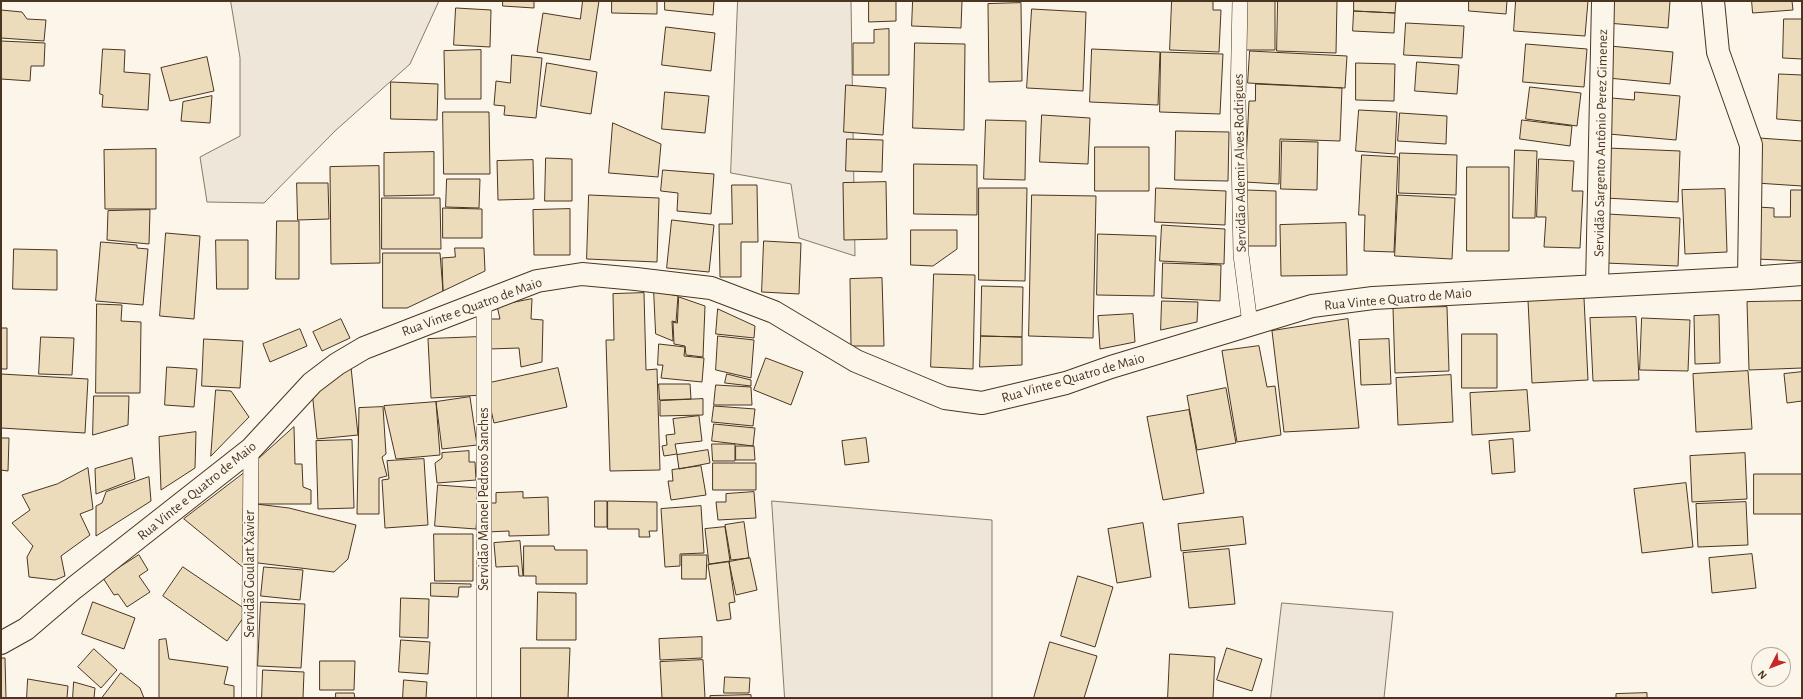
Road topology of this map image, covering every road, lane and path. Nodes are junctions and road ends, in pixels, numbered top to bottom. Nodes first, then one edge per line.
1 (1240, 1) edge
2 (1603, 1) edge
3 (1713, 1) edge
4 (1802, 274) edge
5 (1750, 278) junction
6 (1597, 286) junction
7 (484, 301) junction
8 (1250, 324) junction
9 (251, 449) junction
10 (1, 643) edge
11 (250, 698) edge
12 (484, 698) edge

1 - 8 lane, Servidão Ademir Alves Rodrigues
2 - 6 street, Servidão Sargento Antônio Perez Gimenez
3 - 5 street
4 - 5 street, Rua Vinte e Quatro de Maio
5 - 6 street, Rua Vinte e Quatro de Maio
6 - 8 street, Rua Vinte e Quatro de Maio
7 - 8 street, Rua Vinte e Quatro de Maio
7 - 9 street, Rua Vinte e Quatro de Maio
7 - 12 lane, Servidão Manoel Pedroso Sanches
9 - 10 street, Rua Vinte e Quatro de Maio
9 - 11 lane, Servidão Goulart Xavier

